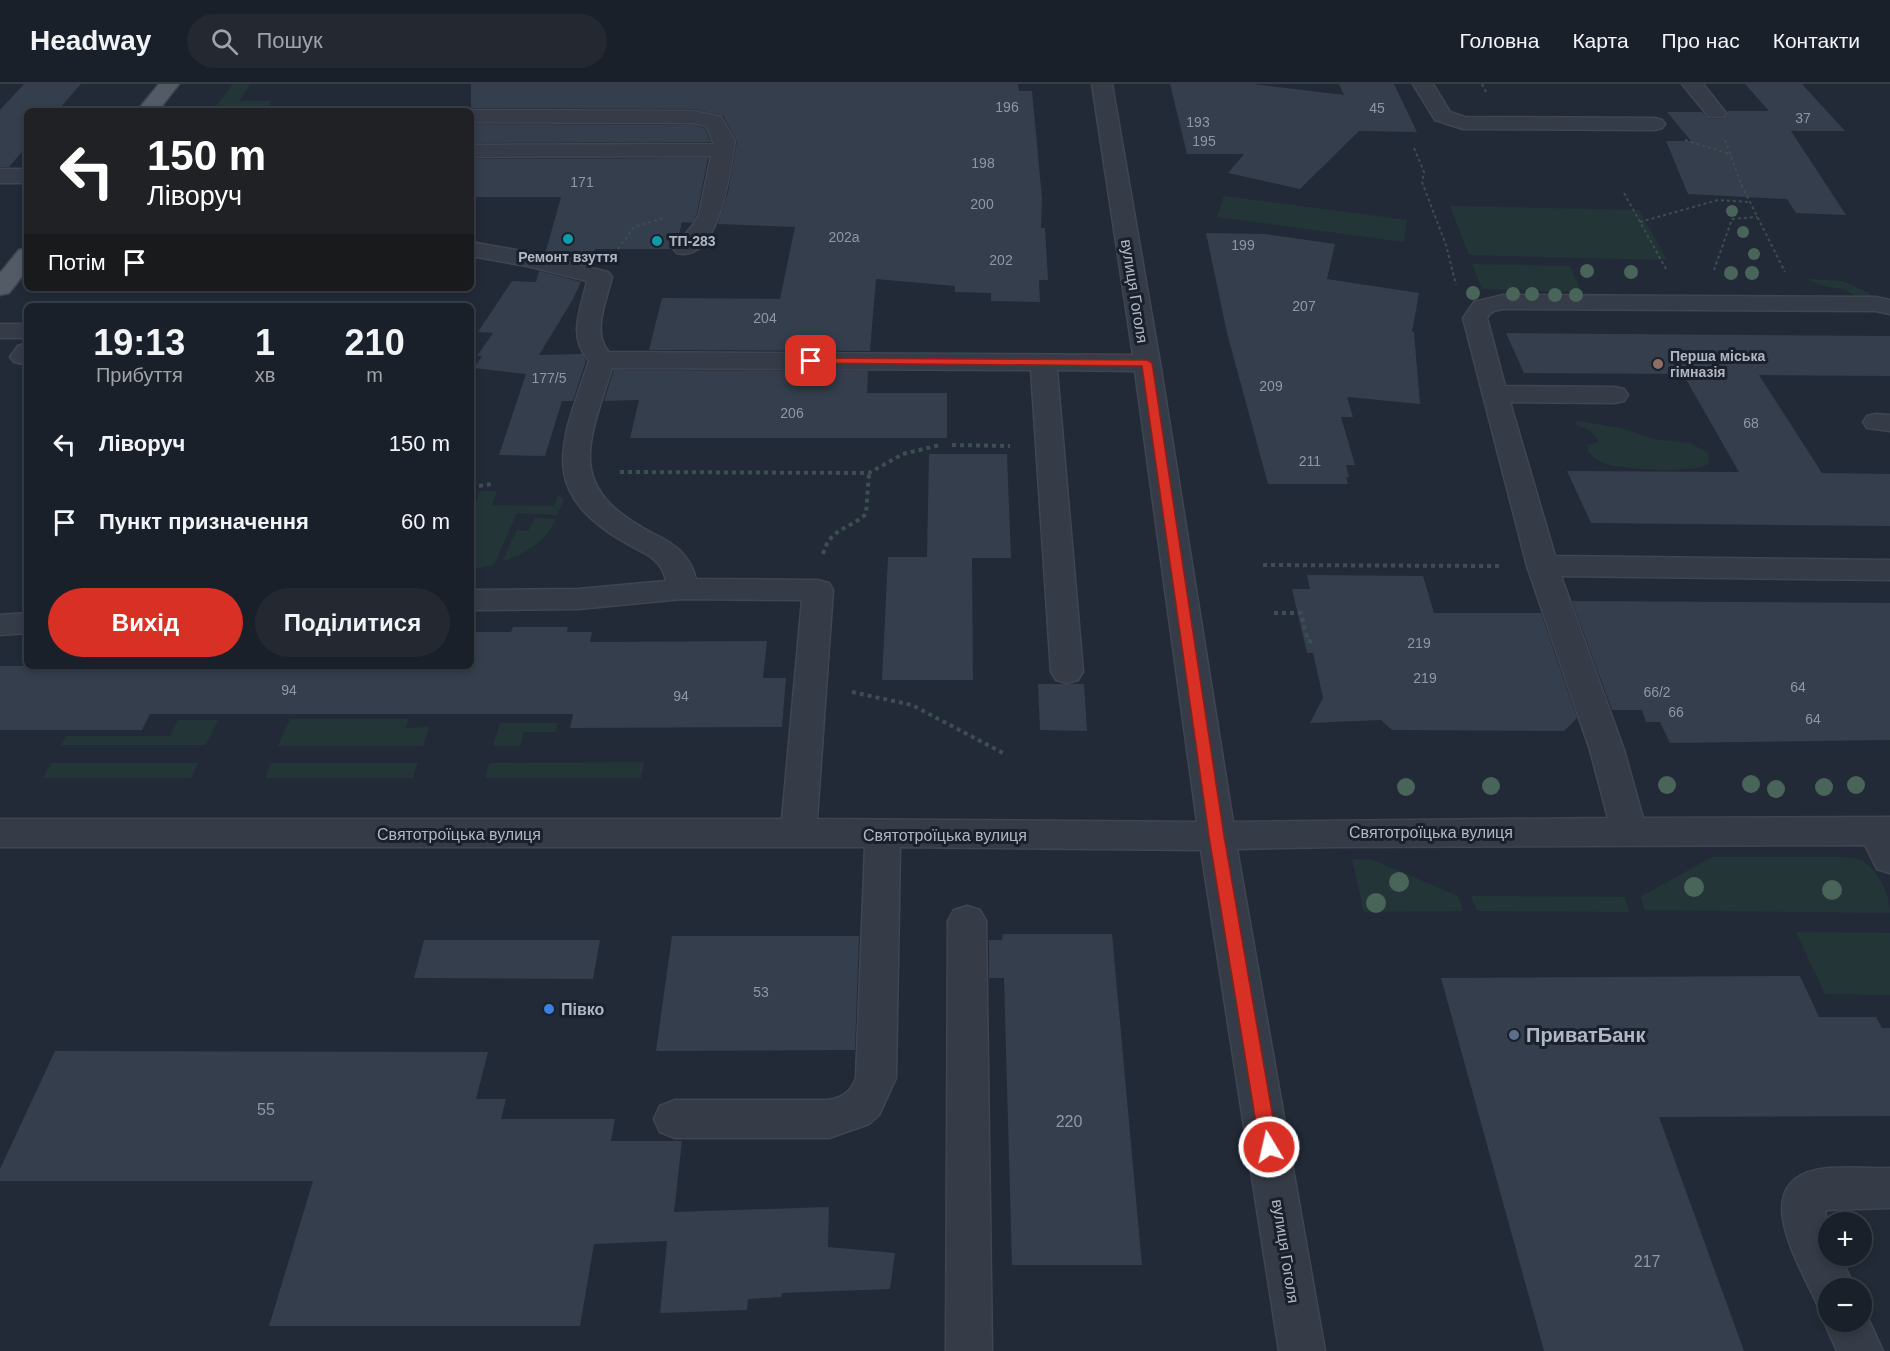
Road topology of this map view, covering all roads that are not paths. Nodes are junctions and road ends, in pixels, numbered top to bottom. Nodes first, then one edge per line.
1 (169, 84) edge
2 (1102, 84) edge
3 (1423, 84) edge
4 (1692, 84) edge
5 (149, 108) edge
6 (1716, 113) road end
7 (474, 117) edge
8 (1655, 124) dead end
9 (723, 150) junction
10 (474, 151) edge
11 (0, 176) edge
12 (24, 176) edge
13 (685, 248) dead end
14 (474, 250) edge
15 (24, 258) edge
16 (1, 285) edge
17 (1890, 307) edge
18 (0, 331) edge
19 (24, 331) edge
20 (602, 360) junction
21 (1043, 362) junction
22 (1147, 363) junction
23 (1494, 394) junction
24 (1615, 395) dead end
25 (1542, 566) junction
26 (1890, 570) edge
27 (683, 589) junction
28 (474, 600) edge
29 (1066, 672) dead end
30 (1629, 832) junction
31 (0, 833) edge
32 (798, 833) junction
33 (883, 835) junction
34 (1217, 836) junction
35 (1885, 840) edge
36 (968, 921) dead end
37 (675, 1119) dead end
38 (1890, 1188) edge
39 (1828, 1278) edge
40 (1851, 1332) edge
41 (969, 1351) edge
42 (1302, 1351) edge
43 (1860, 1351) edge

1 - 5 main road
2 - 22 street, вулиця Гоголя
3 - 8 street
4 - 6 street
7 - 9 street
9 - 10 street
9 - 13 street
11 - 12 street
14 - 20 street
15 - 16 main road
17 - 23 street
18 - 19 street
20 - 21 street
20 - 27 street
21 - 22 street
21 - 29 street
22 - 34 street, вулиця Гоголя
23 - 24 street
23 - 25 street
25 - 26 street
25 - 30 street
27 - 28 street
27 - 32 street
30 - 34 street, Святотроїцька вулиця
30 - 35 street, Святотроїцька вулиця
31 - 32 street, Святотроїцька вулиця
32 - 33 street, Святотроїцька вулиця
33 - 34 street, Святотроїцька вулиця
33 - 37 street
34 - 42 street, вулиця Гоголя
36 - 41 street
38 - 39 street
40 - 43 street

